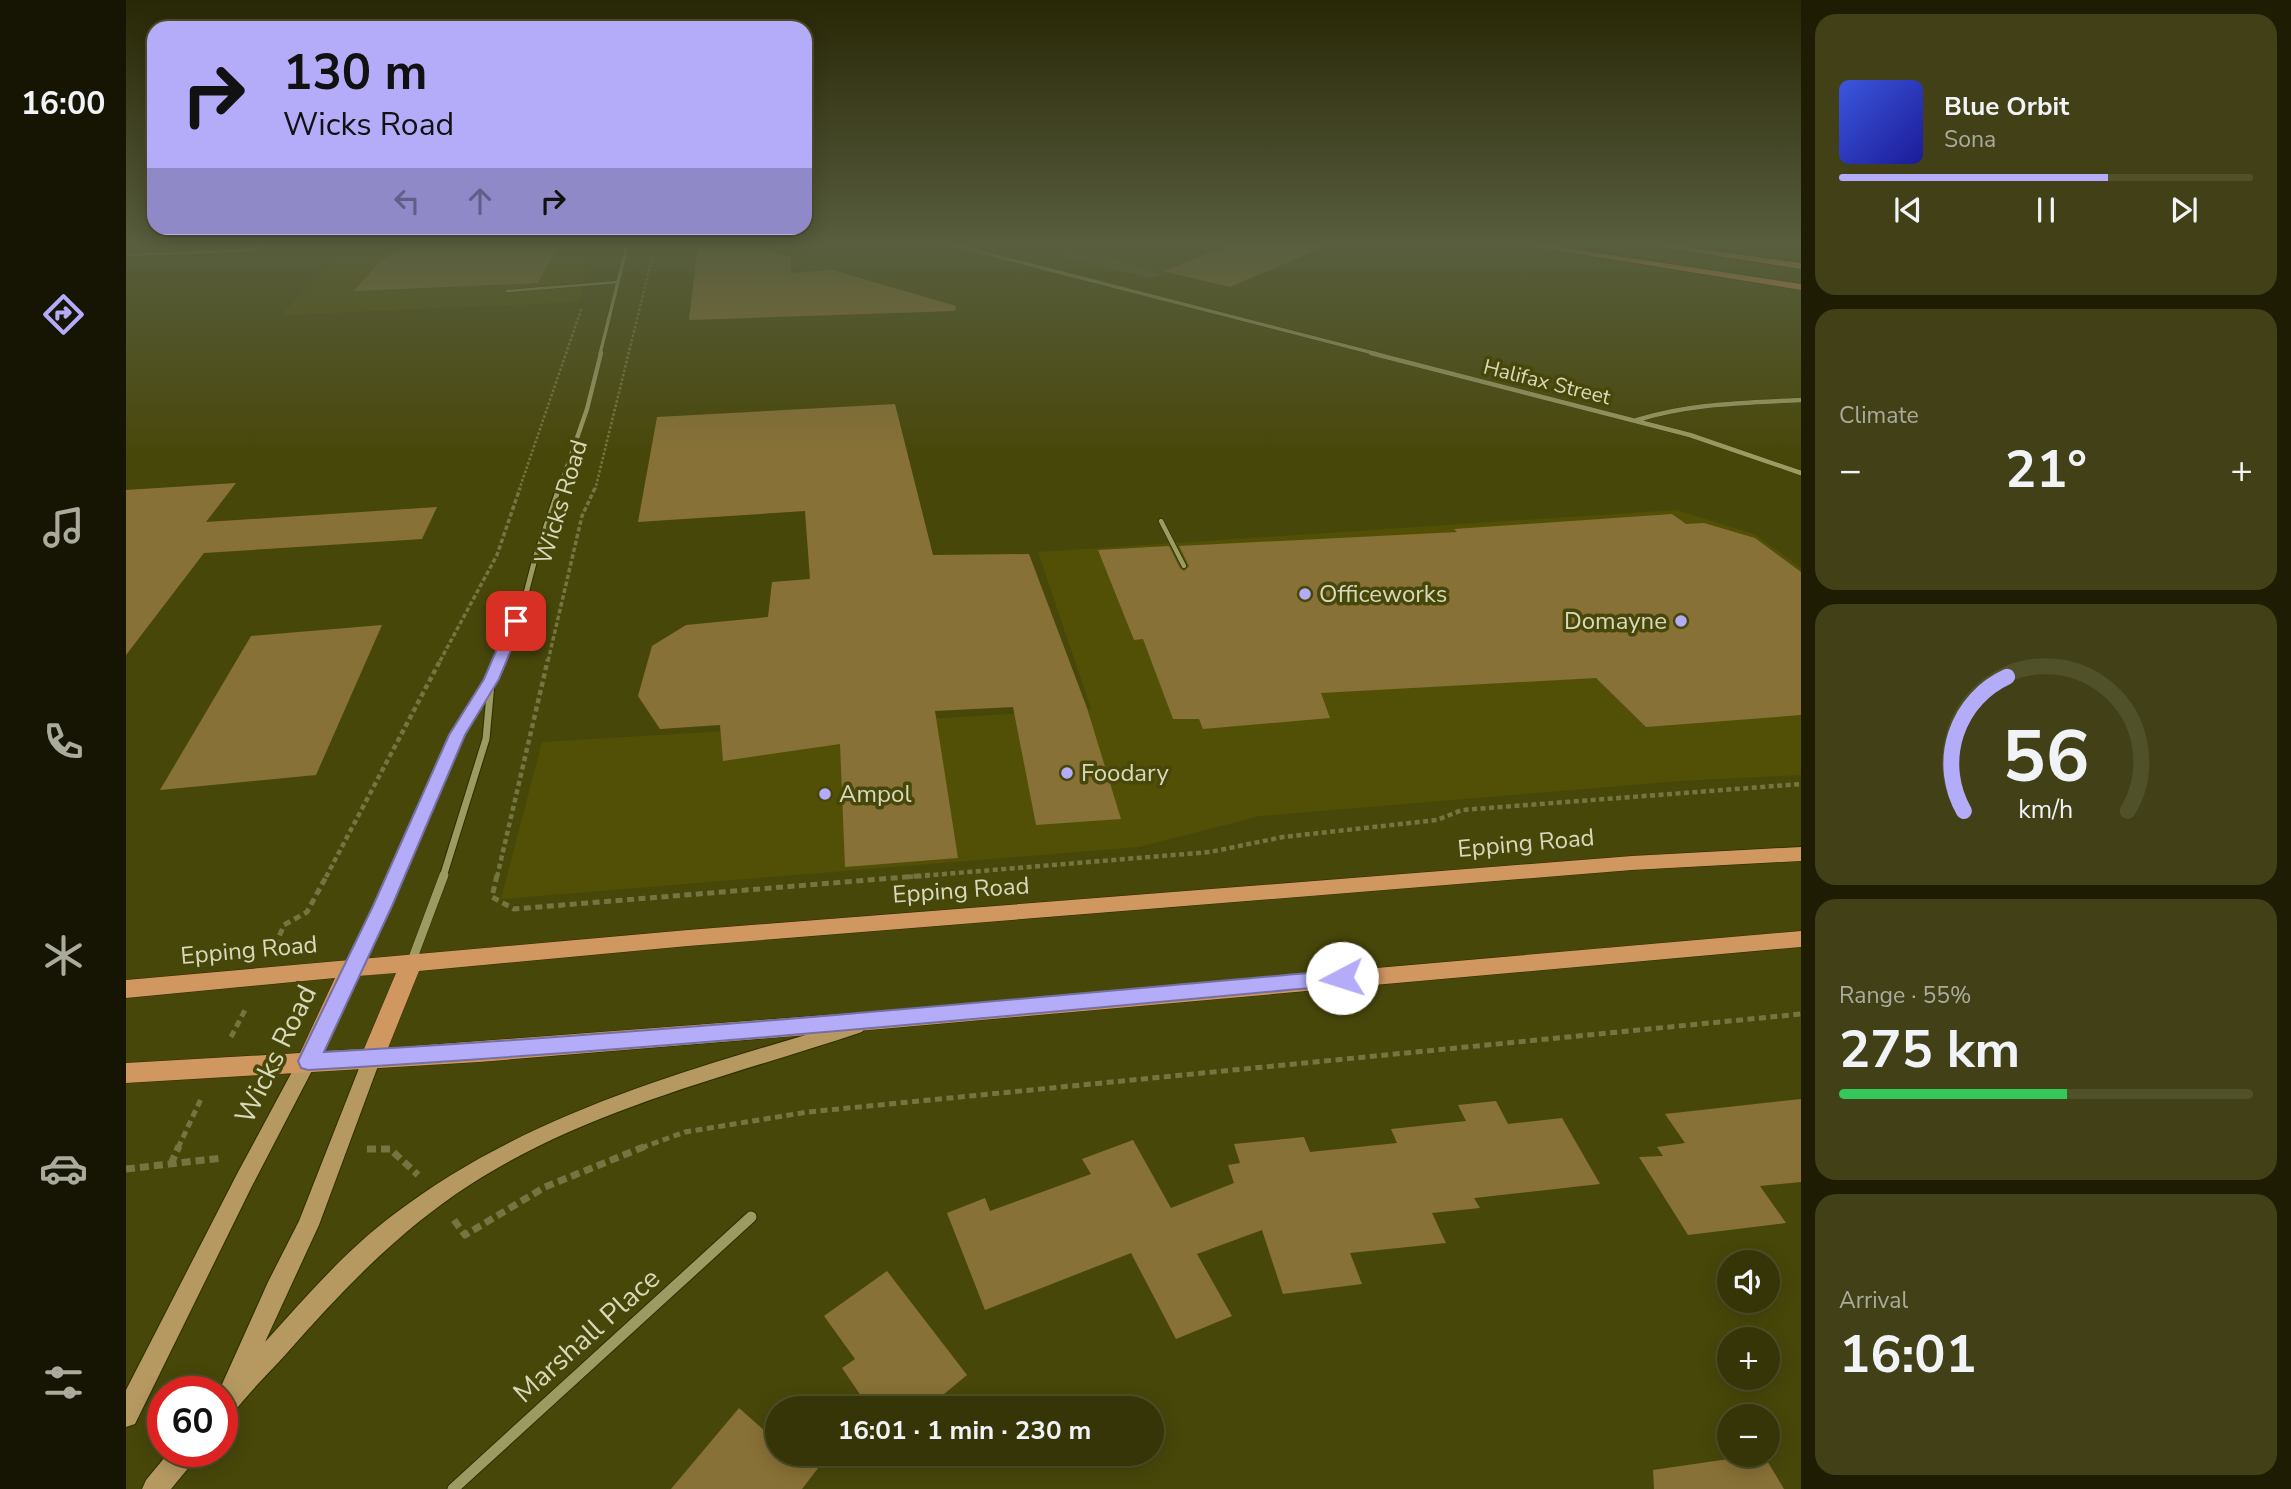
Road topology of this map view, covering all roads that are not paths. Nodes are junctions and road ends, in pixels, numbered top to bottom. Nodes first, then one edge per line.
1 (610, 315) edge
2 (1227, 315) edge
3 (1801, 400) edge
4 (1636, 421) junction
5 (1801, 473) edge
6 (1160, 521) dead end
7 (1184, 566) dead end
8 (491, 679) junction
9 (1801, 854) edge
10 (1801, 939) edge
11 (411, 963) junction
12 (351, 968) junction
13 (126, 989) edge
14 (881, 1020) junction
15 (372, 1058) junction
16 (308, 1061) junction
17 (126, 1073) edge
18 (751, 1217) dead end
19 (238, 1376) edge
20 (238, 1390) edge
21 (126, 1415) edge
22 (173, 1467) edge
23 (155, 1489) edge
24 (453, 1489) edge

1 - 8 street, Wicks Road
2 - 4 street, Halifax Street
3 - 4 street
4 - 5 street, Halifax Street
6 - 7 lane
8 - 11 street, Wicks Road
8 - 12 street, Wicks Road
9 - 11 main road, Epping Road
10 - 14 main road
11 - 12 main road, Epping Road
11 - 15 main road, Wicks Road
12 - 13 main road, Epping Road
12 - 16 main road, Wicks Road
14 - 15 main road
14 - 20 main road
15 - 16 main road
15 - 19 main road, Wicks Road
16 - 17 main road
16 - 21 main road, Wicks Road
18 - 24 street, Marshall Place
22 - 23 main road

